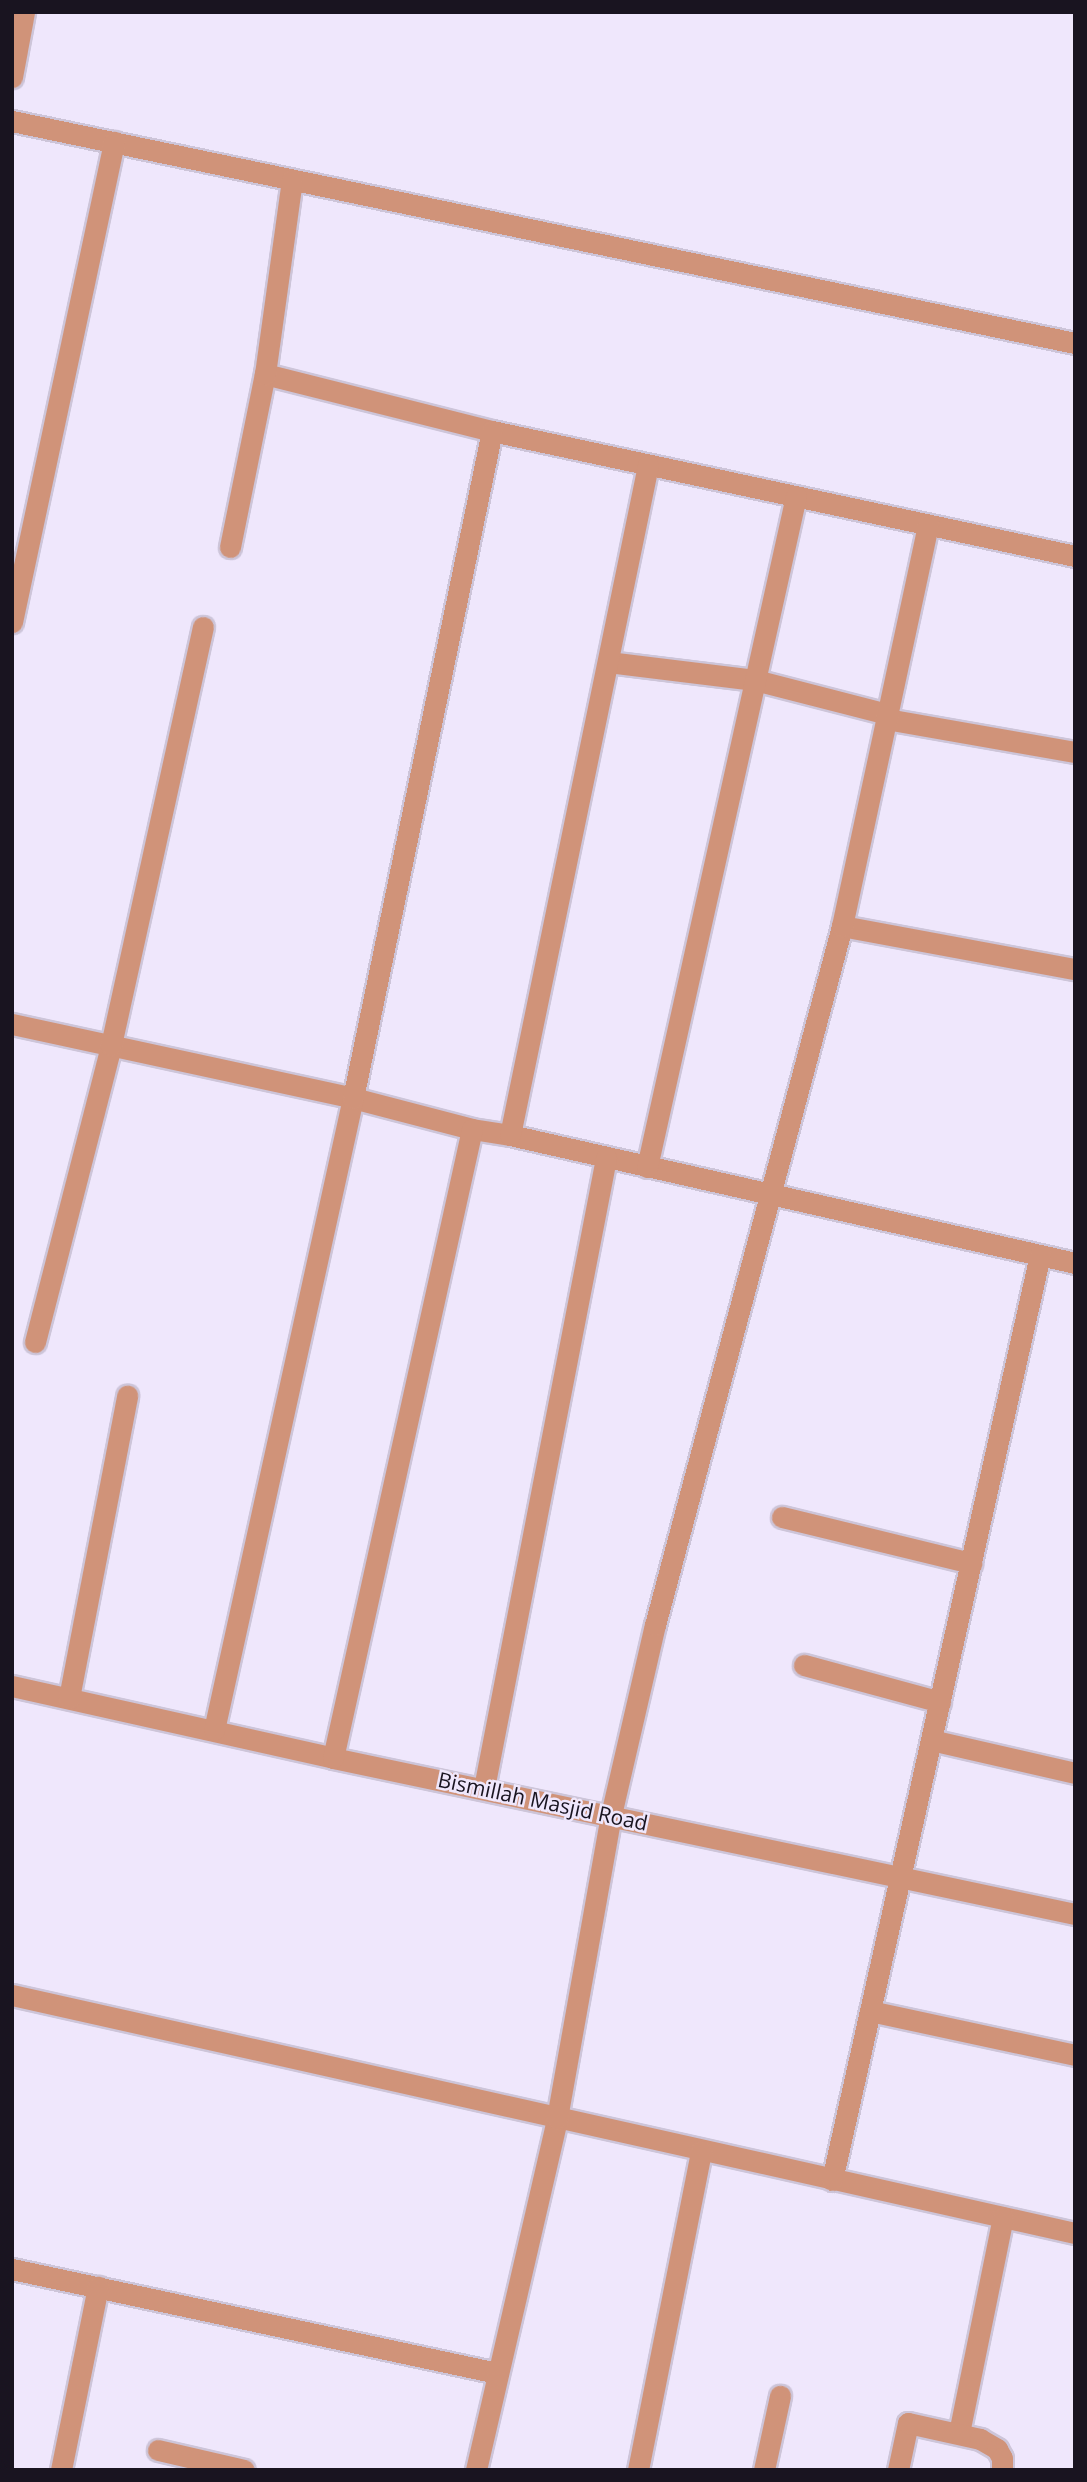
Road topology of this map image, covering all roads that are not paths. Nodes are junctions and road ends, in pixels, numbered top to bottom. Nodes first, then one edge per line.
1 (24, 12) edge
2 (12, 77) edge
3 (12, 121) edge
4 (114, 142) junction
5 (292, 180) junction
6 (1075, 343) edge
7 (265, 374) junction
8 (492, 431) junction
9 (648, 465) junction
10 (796, 496) junction
11 (928, 525) junction
12 (230, 547) dead end
13 (1075, 556) edge
14 (12, 621) edge
15 (203, 627) dead end
16 (608, 662) junction
17 (755, 680) junction
18 (886, 717) junction
19 (1075, 752) edge
20 (842, 926) junction
21 (1075, 969) edge
22 (12, 1024) edge
23 (111, 1045) junction
24 (353, 1098) junction
25 (472, 1129) junction
26 (510, 1135) junction
27 (606, 1158) junction
28 (647, 1167) junction
29 (771, 1195) junction
30 (1040, 1255) junction
31 (1075, 1263) edge
32 (35, 1342) dead end
33 (127, 1396) dead end
34 (782, 1517) dead end
35 (971, 1563) junction
36 (804, 1665) dead end
37 (12, 1686) edge
38 (69, 1698) junction
39 (940, 1702) junction
40 (214, 1730) junction
41 (931, 1740) junction
42 (333, 1758) junction
43 (1075, 1773) edge
44 (484, 1788) junction
45 (611, 1815) junction
46 (901, 1877) junction
47 (1075, 1914) edge
48 (12, 1995) edge
49 (870, 2011) junction
50 (1075, 2055) edge
51 (557, 2118) junction
52 (701, 2151) junction
53 (832, 2180) junction
54 (1003, 2217) junction
55 (1075, 2233) edge
56 (12, 2269) edge
57 (98, 2287) junction
58 (498, 2373) junction
59 (780, 2396) dead end
60 (959, 2433) junction
61 (158, 2450) dead end
62 (61, 2470) edge
63 (244, 2470) edge
64 (475, 2470) edge
65 (638, 2470) edge
66 (764, 2470) edge
67 (898, 2470) edge
68 (1002, 2470) edge

1 - 2 street
3 - 4 street
4 - 5 street
4 - 14 street
5 - 6 street
5 - 7 street
7 - 8 street
7 - 12 street
8 - 9 street
8 - 24 street
9 - 10 street
9 - 16 street
10 - 11 street
10 - 17 street
11 - 13 street
11 - 18 street
15 - 23 street
16 - 17 street
16 - 26 street
17 - 18 street
17 - 28 street
18 - 19 street
18 - 20 street
20 - 21 street
20 - 29 street
22 - 23 street
23 - 24 street
23 - 32 street
24 - 25 street
24 - 40 street
25 - 26 street
25 - 42 street
26 - 27 street
27 - 28 street
27 - 44 street
28 - 29 street
29 - 30 street
29 - 45 street
30 - 31 street
30 - 35 street
33 - 38 street
34 - 35 street
35 - 39 street
36 - 39 street
37 - 38 street, Bismillah Masjid Road
38 - 40 street, Bismillah Masjid Road
39 - 41 street
40 - 42 street, Bismillah Masjid Road
41 - 43 street
41 - 46 street
42 - 44 street, Bismillah Masjid Road
44 - 45 street, Bismillah Masjid Road
45 - 46 street, Bismillah Masjid Road
45 - 51 street
46 - 47 street, Bismillah Masjid Road
46 - 49 street
48 - 51 street
49 - 50 street
49 - 53 street
51 - 52 street
51 - 58 street
52 - 53 street
52 - 65 street
53 - 54 street
54 - 55 street
54 - 60 street
56 - 57 street
57 - 58 street
57 - 62 street
58 - 64 street
59 - 66 street
60 - 67 street
60 - 68 street
61 - 63 street

